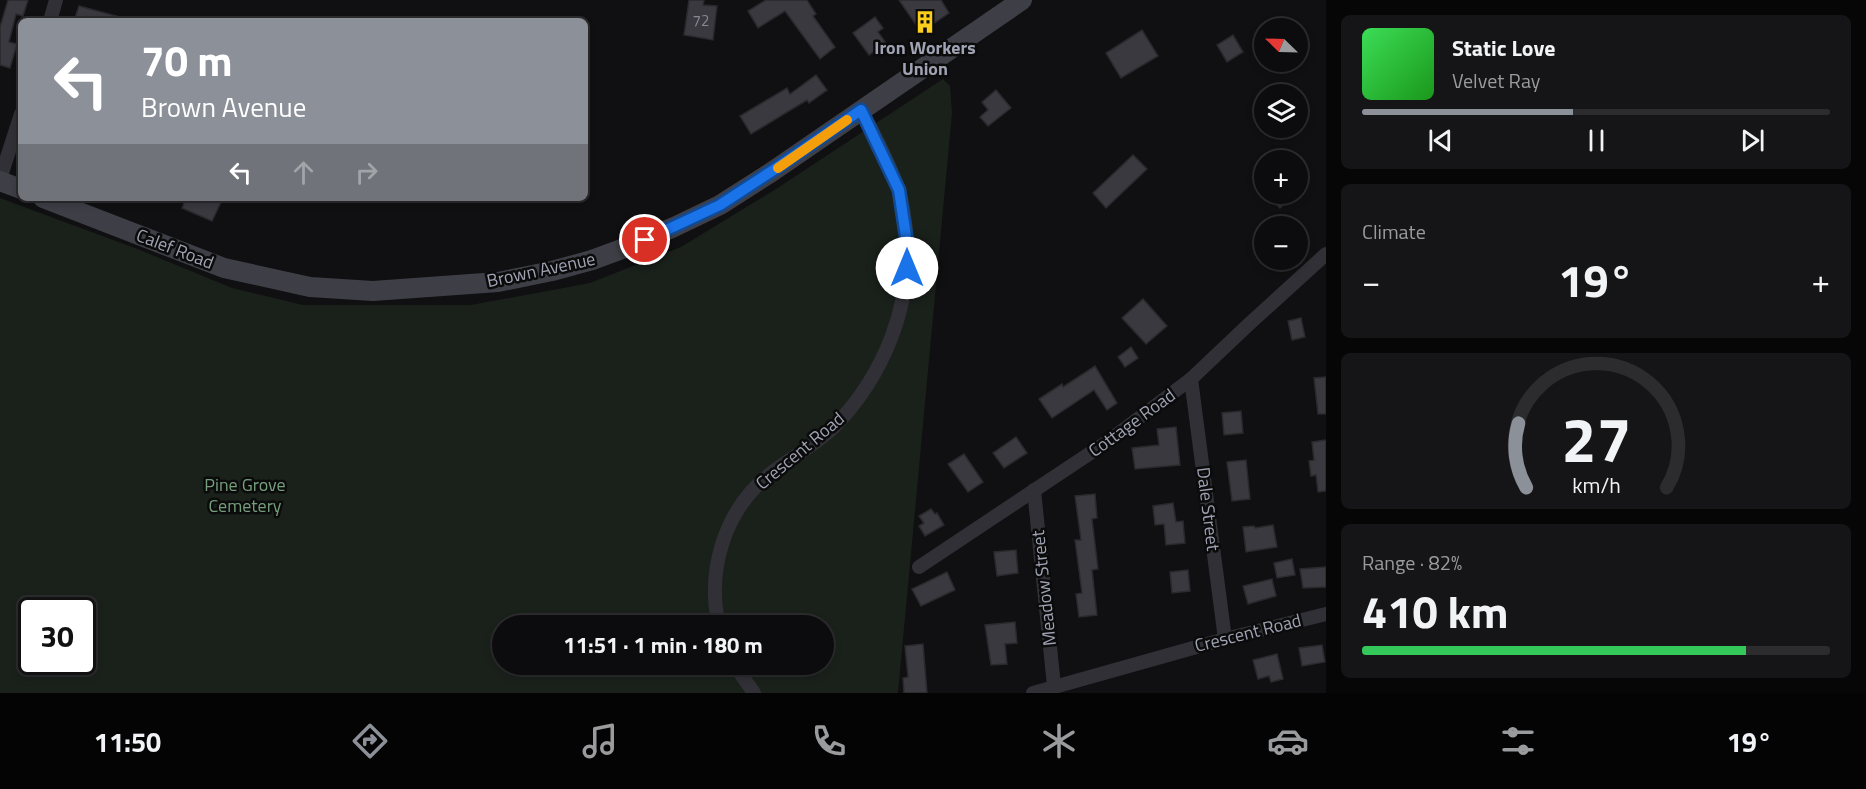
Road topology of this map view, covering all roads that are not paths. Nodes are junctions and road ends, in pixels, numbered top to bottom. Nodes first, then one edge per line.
1 (56, 0) edge
2 (1022, 0) edge
3 (51, 18) edge
4 (861, 110) junction
5 (18, 123) edge
6 (0, 180) edge
7 (18, 188) edge
8 (51, 201) edge
9 (1326, 254) edge
10 (310, 287) joint
11 (1191, 379) junction
12 (1034, 490) junction
13 (919, 567) dead end
14 (1326, 614) edge
15 (717, 615) edge
16 (1225, 639) junction
17 (742, 675) edge
18 (1054, 686) junction
19 (754, 693) edge
20 (1032, 693) edge

1 - 3 street
2 - 4 main road, Brown Avenue
4 - 10 main road, Brown Avenue
4 - 15 street, Crescent Road
5 - 6 street
6 - 7 main road
8 - 10 main road, Calef Road
9 - 11 street, Cottage Road
11 - 12 street, Cottage Road
11 - 16 street, Dale Street
12 - 13 street, Cottage Road
12 - 18 street, Meadow Street
14 - 16 street, Crescent Road
16 - 18 street, Crescent Road
17 - 19 street
18 - 20 street, Crescent Road

